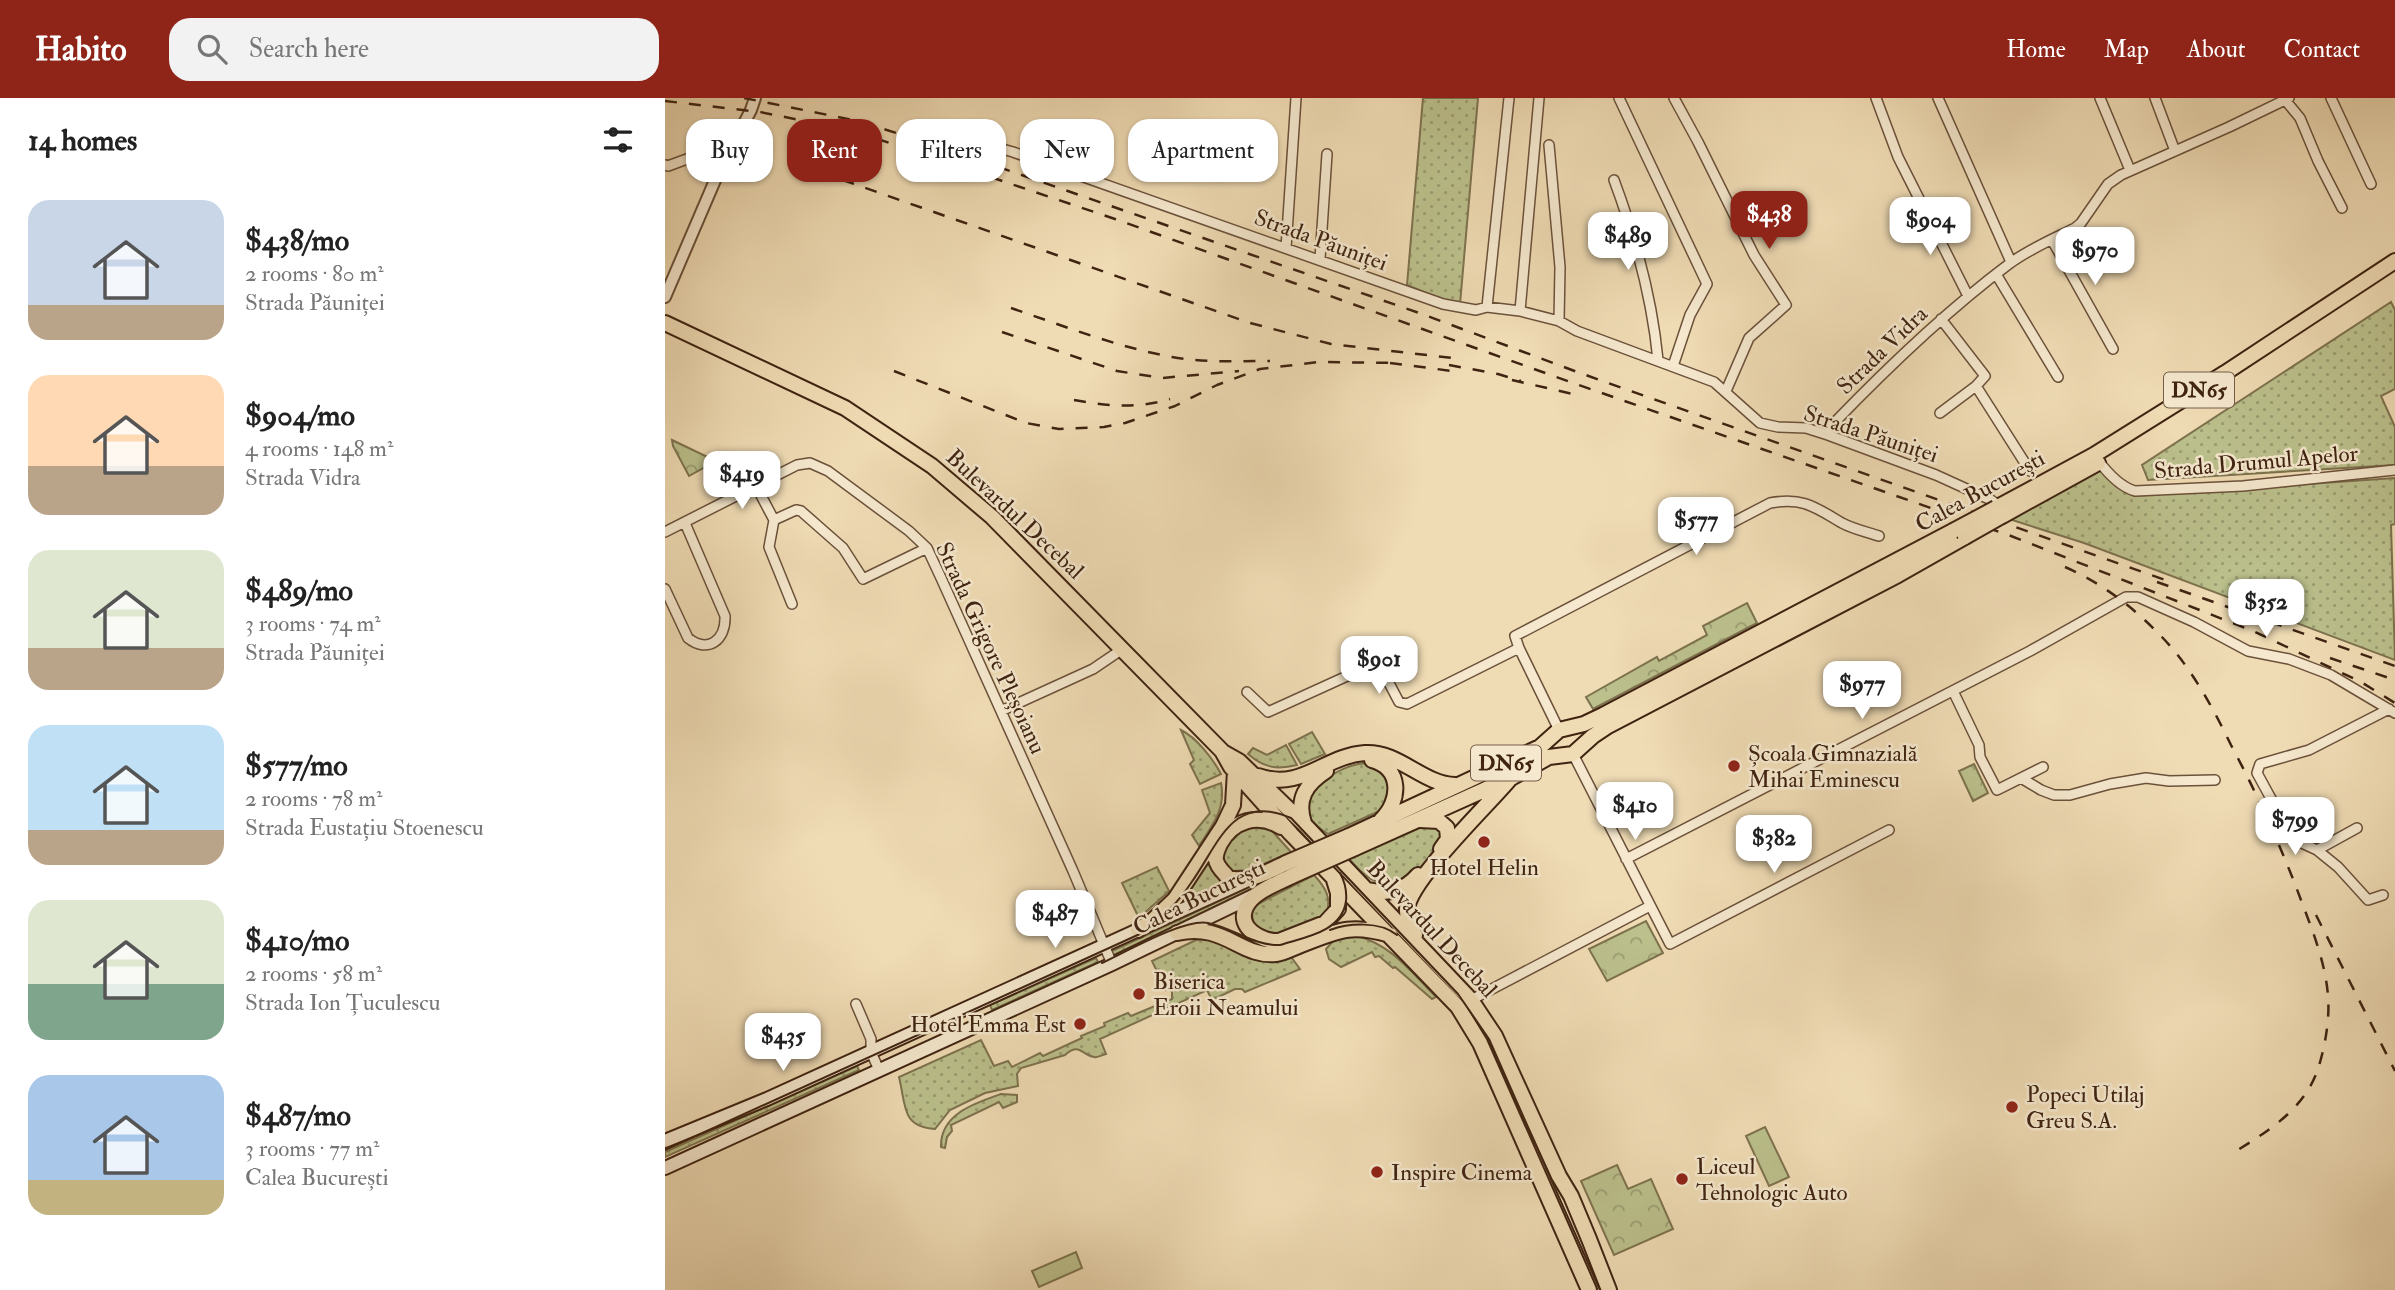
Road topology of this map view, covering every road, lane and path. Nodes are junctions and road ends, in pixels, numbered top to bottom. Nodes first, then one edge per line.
1 (755, 98) edge
2 (1296, 98) edge
3 (1509, 98) edge
4 (1539, 98) edge
5 (1619, 98) edge
6 (1674, 98) edge
7 (1876, 98) edge
8 (1938, 98) edge
9 (2100, 98) edge
10 (2155, 98) edge
11 (2331, 98) edge
12 (2288, 100) edge
13 (746, 119) edge
14 (1549, 145) dead end
15 (1006, 150) edge
16 (2175, 151) junction
17 (1327, 154) dead end
18 (686, 159) edge
19 (665, 165) edge
20 (2130, 170) junction
21 (1614, 180) dead end
22 (714, 182) edge
23 (2371, 184) dead end
24 (2342, 208) dead end
25 (2052, 240) junction
26 (1286, 248) junction
27 (1320, 259) junction
28 (2395, 261) edge
29 (2011, 262) junction
30 (2395, 272) edge
31 (1996, 274) junction
32 (1968, 296) junction
33 (665, 297) edge
34 (1487, 307) junction
35 (1520, 311) junction
36 (1941, 319) junction
37 (1559, 321) junction
38 (665, 323) edge
39 (2113, 349) dead end
40 (1658, 360) junction
41 (1673, 366) junction
42 (2058, 377) dead end
43 (1976, 386) junction
44 (1726, 391) junction
45 (1940, 413) dead end
46 (1828, 435) junction
47 (2097, 458) junction
48 (2395, 470) edge
49 (2030, 471) dead end
50 (756, 486) junction
51 (2001, 511) junction
52 (774, 520) junction
53 (685, 523) junction
54 (665, 533) edge
55 (1879, 536) dead end
56 (927, 548) junction
57 (1914, 559) junction
58 (665, 589) edge
59 (792, 604) dead end
60 (1519, 648) junction
61 (1121, 650) junction
62 (1953, 691) junction
63 (1247, 692) dead end
64 (1001, 711) junction
65 (2392, 711) edge
66 (1561, 732) junction
67 (1222, 751) junction
68 (1572, 752) junction
69 (2043, 767) dead end
70 (1235, 771) junction
71 (1251, 773) junction
72 (1513, 777) junction
73 (2021, 778) junction
74 (2215, 780) dead end
75 (1457, 786) junction
76 (1418, 820) junction
77 (1378, 823) junction
78 (1304, 824) junction
79 (2357, 828) dead end
80 (1889, 830) dead end
81 (1291, 834) junction
82 (1352, 842) junction
83 (2317, 850) junction
84 (1626, 859) junction
85 (1289, 870) junction
86 (1332, 877) junction
87 (1254, 878) junction
88 (1365, 889) junction
89 (1260, 892) junction
90 (2383, 895) dead end
91 (1650, 906) junction
92 (1138, 930) junction
93 (1177, 933) junction
94 (1391, 936) junction
95 (1418, 943) junction
96 (1104, 946) junction
97 (1112, 964) junction
98 (1471, 1000) junction
99 (856, 1004) dead end
100 (871, 1052) junction
101 (879, 1070) junction
102 (665, 1141) edge
103 (665, 1168) edge
104 (1589, 1290) edge
105 (1609, 1290) edge

1 - 13 street
2 - 26 street
3 - 34 street
4 - 35 street
5 - 41 street
6 - 44 street
7 - 32 street
8 - 29 street
9 - 20 street
10 - 16 street
11 - 23 street
12 - 16 street, Strada Vidra
12 - 24 street
14 - 37 street
15 - 26 street, Strada Păuniței
16 - 20 street, Strada Vidra
17 - 27 street
18 - 19 street
20 - 25 street, Strada Vidra
21 - 40 street
22 - 33 street
25 - 29 street, Strada Vidra
25 - 39 street
26 - 27 street, Strada Păuniței
27 - 34 street, Strada Păuniței
28 - 47 main road, Calea București / DN65
29 - 31 street, Strada Vidra
30 - 47 main road, Calea București / DN65
31 - 32 street, Strada Vidra
31 - 42 street
32 - 36 street, Strada Vidra
34 - 35 street, Strada Păuniței
35 - 37 street, Strada Păuniței
36 - 43 street
36 - 46 street, Strada Vidra
37 - 40 street, Strada Păuniței
38 - 61 main road, Bulevardul Decebal
40 - 41 street, Strada Păuniței
41 - 44 street, Strada Păuniței
43 - 45 street
43 - 49 street
44 - 46 street, Strada Păuniței
46 - 51 street, Strada Păuniței
47 - 48 street, Strada Drumul Apelor
47 - 51 main road, Calea București / DN65
50 - 52 street
50 - 53 street, Strada Grigore Pleșoianu
50 - 56 street, Strada Grigore Pleșoianu
51 - 57 main road, Calea București / DN65, bridge
52 - 56 street
52 - 59 street
53 - 54 street, Strada Grigore Pleșoianu
53 - 58 street
55 - 60 street
56 - 64 street, Strada Grigore Pleșoianu
57 - 66 main road, Calea București / DN65
57 - 68 main road, Calea București / DN65
60 - 63 street
60 - 66 street
61 - 64 street
61 - 67 main road, Bulevardul Decebal
62 - 65 street
62 - 73 street
62 - 84 street
64 - 96 street, Strada Grigore Pleșoianu
65 - 83 street
66 - 68 main road
66 - 68 main road
66 - 75 main road, Calea București / DN65
67 - 70 main road, Bulevardul Decebal
67 - 71 main road, Bulevardul Decebal
68 - 72 main road, Calea București / DN65
68 - 84 street
69 - 73 street
70 - 81 main road, Bulevardul Decebal
70 - 92 main road
71 - 75 main road
71 - 78 main road, Bulevardul Decebal
72 - 76 main road, Calea București / DN65
72 - 95 main road
73 - 74 street
75 - 77 main road, Calea București / DN65
76 - 82 main road, Calea București / DN65
76 - 88 main road
77 - 78 main road
77 - 82 main road, Calea București
78 - 88 main road, Bulevardul Decebal
79 - 83 street
80 - 91 street
81 - 86 main road, Bulevardul Decebal
81 - 87 main road
82 - 85 main road, Calea București, bridge
83 - 90 street
84 - 91 street
85 - 87 main road, Calea București
85 - 89 main road, Calea București
86 - 89 main road
86 - 94 main road, Bulevardul Decebal
87 - 92 main road, Calea București
88 - 95 main road, Bulevardul Decebal
89 - 93 main road, Calea București
91 - 98 street
92 - 96 main road, Calea București
93 - 94 main road
93 - 97 main road, Calea București
94 - 104 main road, Bulevardul Decebal
95 - 98 main road, Bulevardul Decebal
96 - 97 street, Strada Grigore Pleșoianu
96 - 100 main road, Calea București
97 - 101 main road, Calea București
98 - 105 main road, Bulevardul Decebal
99 - 100 street
100 - 101 street
100 - 102 main road, Calea București
101 - 103 main road, Calea București

